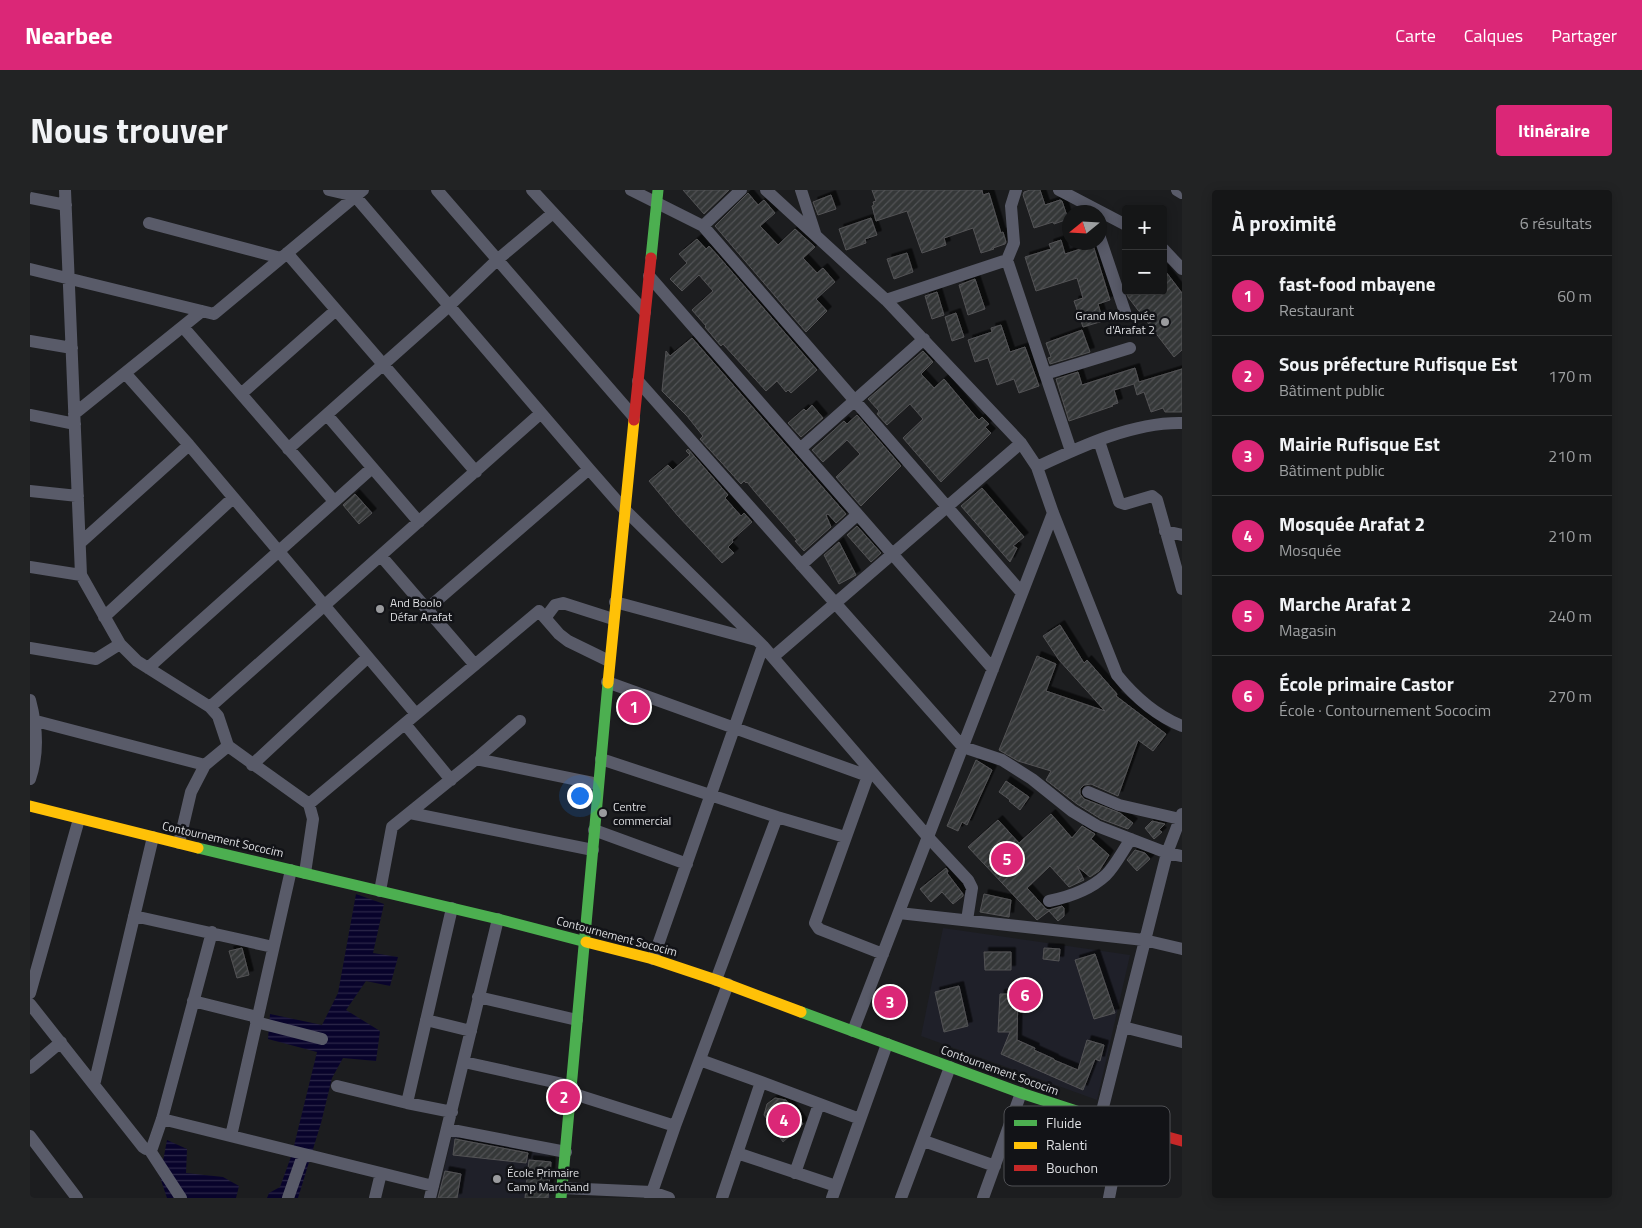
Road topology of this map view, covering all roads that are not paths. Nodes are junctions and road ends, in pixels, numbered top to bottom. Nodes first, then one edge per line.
1 (65, 190) edge
2 (328, 190) edge
3 (437, 190) edge
4 (532, 190) edge
5 (631, 190) edge
6 (658, 190) edge
7 (741, 190) edge
8 (766, 190) edge
9 (801, 190) edge
10 (1016, 190) edge
11 (1058, 190) edge
12 (1177, 190) edge
13 (359, 193) edge
14 (1182, 193) edge
15 (30, 198) edge
16 (656, 204) junction
17 (66, 205) junction
18 (1082, 205) edge
19 (553, 213) junction
20 (1107, 217) edge
21 (149, 223) dead end
22 (1122, 223) edge
23 (703, 226) junction
24 (815, 235) junction
25 (1104, 250) edge
26 (1164, 250) edge
27 (284, 256) junction
28 (497, 260) junction
29 (1007, 260) junction
30 (30, 269) edge
31 (1182, 269) edge
32 (649, 276) junction
33 (69, 278) junction
34 (886, 300) junction
35 (449, 306) junction
36 (336, 310) junction
37 (202, 311) junction
38 (645, 312) junction
39 (1125, 312) dead end
40 (183, 327) junction
41 (924, 339) junction
42 (30, 341) edge
43 (72, 348) junction
44 (1130, 348) dead end
45 (383, 364) junction
46 (125, 373) junction
47 (1045, 374) junction
48 (638, 381) junction
49 (241, 394) junction
50 (854, 400) junction
51 (541, 413) junction
52 (30, 415) edge
53 (327, 415) junction
54 (634, 417) junction
55 (75, 419) junction
56 (1182, 423) edge
57 (1099, 441) junction
58 (1022, 444) junction
59 (189, 446) junction
60 (288, 449) junction
61 (800, 449) junction
62 (1071, 451) junction
63 (1037, 466) junction
64 (372, 468) junction
65 (589, 469) junction
66 (476, 472) junction
67 (30, 491) edge
68 (78, 496) junction
69 (233, 498) junction
70 (334, 502) junction
71 (947, 507) junction
72 (624, 509) junction
73 (1053, 513) junction
74 (857, 515) junction
75 (419, 522) junction
76 (1165, 531) junction
77 (1182, 535) edge
78 (80, 544) junction
79 (278, 551) junction
80 (892, 554) junction
81 (381, 556) junction
82 (801, 565) junction
83 (30, 568) edge
84 (81, 575) junction
85 (1182, 590) edge
86 (1022, 593) junction
87 (614, 602) junction
88 (835, 603) junction
89 (325, 606) junction
90 (427, 609) junction
91 (104, 617) junction
92 (546, 618) junction
93 (613, 620) junction
94 (761, 643) junction
95 (120, 644) junction
96 (30, 648) edge
97 (368, 657) junction
98 (773, 657) junction
99 (609, 662) junction
100 (474, 665) junction
101 (148, 668) junction
102 (993, 670) junction
103 (608, 682) junction
104 (30, 700) edge
105 (210, 707) junction
106 (416, 714) junction
107 (36, 721) junction
108 (520, 721) dead end
109 (405, 724) junction
110 (1182, 726) edge
111 (734, 728) junction
112 (228, 746) junction
113 (963, 747) junction
114 (601, 759) junction
115 (476, 760) junction
116 (252, 764) junction
117 (205, 765) junction
118 (869, 773) junction
119 (30, 779) edge
120 (451, 780) junction
121 (598, 784) junction
122 (1088, 792) dead end
123 (711, 794) junction
124 (309, 804) junction
125 (30, 806) edge
126 (410, 813) junction
127 (1181, 816) edge
128 (778, 817) junction
129 (79, 819) junction
130 (594, 830) junction
131 (153, 837) junction
132 (845, 837) junction
133 (928, 837) junction
134 (1131, 839) junction
135 (180, 843) junction
136 (593, 850) junction
137 (1167, 853) junction
138 (1182, 856) edge
139 (686, 864) junction
140 (290, 870) junction
141 (306, 873) junction
142 (380, 891) junction
143 (1049, 901) dead end
144 (452, 908) junction
145 (899, 913) junction
146 (134, 916) junction
147 (498, 919) junction
148 (967, 920) junction
149 (212, 932) junction
150 (1144, 940) junction
151 (584, 941) junction
152 (273, 947) junction
153 (1182, 949) edge
154 (883, 954) junction
155 (653, 960) junction
156 (722, 982) junction
157 (30, 993) edge
158 (478, 997) junction
159 (194, 1001) junction
160 (30, 1004) edge
161 (257, 1019) junction
162 (426, 1020) junction
163 (578, 1020) junction
164 (1123, 1027) junction
165 (471, 1031) junction
166 (853, 1031) junction
167 (322, 1040) dead end
168 (61, 1042) junction
169 (1182, 1042) edge
170 (887, 1044) junction
171 (700, 1060) junction
172 (464, 1062) junction
173 (950, 1067) junction
174 (30, 1068) edge
175 (761, 1082) junction
176 (94, 1085) junction
177 (337, 1086) dead end
178 (571, 1089) junction
179 (1021, 1093) junction
180 (407, 1103) junction
181 (819, 1104) junction
182 (1016, 1106) edge
183 (1059, 1106) edge
184 (1103, 1106) edge
185 (452, 1112) junction
186 (162, 1119) junction
187 (860, 1119) junction
188 (675, 1126) junction
189 (447, 1129) junction
190 (30, 1136) edge
191 (231, 1136) junction
192 (924, 1141) junction
193 (1004, 1141) edge
194 (149, 1149) junction
195 (566, 1152) junction
196 (738, 1154) junction
197 (303, 1155) junction
198 (995, 1166) junction
199 (795, 1172) junction
200 (381, 1173) junction
201 (432, 1192) edge
202 (834, 1192) edge
203 (562, 1193) edge
204 (651, 1195) edge
205 (77, 1198) edge
206 (181, 1198) edge
207 (288, 1198) edge
208 (375, 1198) edge
209 (669, 1198) edge
210 (722, 1198) edge
211 (902, 1198) edge
212 (984, 1198) edge

1 - 17 street
2 - 13 street
3 - 28 street
4 - 19 street
5 - 16 street
6 - 16 street
7 - 23 street
8 - 24 street
9 - 24 street
10 - 29 street
11 - 18 street
12 - 14 street
13 - 27 street
13 - 35 street
15 - 17 street
16 - 23 street
16 - 32 street
17 - 33 street
19 - 28 street
19 - 38 street
20 - 22 street
21 - 27 street
23 - 50 street
24 - 34 street
25 - 39 street
26 - 31 street
27 - 36 street
27 - 37 street
28 - 35 street
28 - 54 street
29 - 34 street
29 - 47 street
30 - 33 street
32 - 38 street
32 - 61 street
33 - 37 street
33 - 43 street
34 - 41 street
35 - 45 street
35 - 51 street
36 - 45 street
36 - 49 street
37 - 40 street
38 - 48 street
40 - 46 street
40 - 49 street
41 - 50 street
41 - 58 street
42 - 43 street
43 - 55 street
44 - 47 street
45 - 53 street
45 - 66 street
46 - 55 street
46 - 59 street
47 - 62 street
48 - 54 street
48 - 82 street
49 - 60 street
50 - 61 street
50 - 71 street
51 - 65 street
51 - 66 street
52 - 55 street
53 - 60 street
53 - 64 street
54 - 72 street
55 - 68 street
56 - 57 street
57 - 62 street
57 - 76 street
58 - 63 street
58 - 71 street
59 - 69 street
59 - 78 street
60 - 70 street
61 - 74 street
62 - 63 street
63 - 73 street
64 - 70 street
64 - 75 street
65 - 72 street
65 - 90 street
66 - 75 street
67 - 68 street
68 - 78 street
69 - 79 street
69 - 91 street
70 - 79 street
71 - 80 street
71 - 86 street
72 - 87 street
72 - 94 street
73 - 86 street
73 - 110 street
74 - 80 street
74 - 82 street
75 - 81 street
76 - 77 street
76 - 85 street
78 - 84 street
79 - 89 street
79 - 101 street
80 - 88 street
80 - 102 street
81 - 89 street
81 - 90 street
82 - 88 street
83 - 84 street
84 - 91 street
86 - 102 street
87 - 93 street
87 - 94 street
88 - 98 street
88 - 113 street
89 - 97 street
89 - 105 street
90 - 100 street
91 - 95 street
92 - 93 street
92 - 99 street
92 - 100 street
93 - 99 street
94 - 98 street
94 - 111 street
95 - 96 street
95 - 101 street
97 - 106 street
97 - 116 street
98 - 118 street
99 - 103 street
100 - 106 street
101 - 105 street
102 - 113 street
103 - 111 street
103 - 114 street
104 - 107 street
105 - 112 street
106 - 109 street
107 - 117 street
107 - 119 street
108 - 115 street
109 - 120 street
109 - 124 street
111 - 118 street
111 - 123 street
112 - 116 street
112 - 117 street
113 - 133 street
113 - 134 street
114 - 121 street
114 - 123 street
115 - 120 street
115 - 121 street
116 - 124 street
117 - 135 street
118 - 132 street
118 - 133 street
120 - 126 street
121 - 130 street
122 - 127 street
123 - 128 street
123 - 139 street
124 - 141 street
125 - 129 street, Contournement Sococim
126 - 136 street
126 - 142 street
127 - 137 street
128 - 132 street
128 - 156 street
129 - 131 street, Contournement Sococim
129 - 157 street
130 - 136 street
130 - 139 street
131 - 135 street, Contournement Sococim
131 - 146 street
132 - 154 street
133 - 145 street
133 - 148 street
134 - 137 street
134 - 143 street
135 - 140 street, Contournement Sococim
136 - 151 street
137 - 138 street
137 - 150 street
139 - 155 street
140 - 141 street, Contournement Sococim
140 - 152 street
141 - 142 street, Contournement Sococim
142 - 144 street, Contournement Sococim
144 - 147 street, Contournement Sococim
144 - 162 street
145 - 148 street
145 - 154 street
146 - 149 street
146 - 176 street
147 - 151 street, Contournement Sococim
147 - 158 street
148 - 150 street
149 - 152 street
149 - 159 street
150 - 153 street
150 - 164 street
151 - 155 street, Contournement Sococim
151 - 163 street
152 - 161 street
154 - 166 street
155 - 156 street, Contournement Sococim
156 - 166 street, Contournement Sococim
156 - 171 street
158 - 163 street
158 - 165 street
159 - 161 street
159 - 186 street
160 - 168 street
161 - 167 street
161 - 191 street
162 - 165 street
162 - 180 street
163 - 178 street
164 - 169 street
164 - 184 street
165 - 172 street
166 - 170 street, Contournement Sococim
168 - 174 street
168 - 176 street
170 - 173 street, Contournement Sococim
170 - 187 street
171 - 175 street
171 - 188 street
172 - 178 street
172 - 185 street
173 - 179 street, Contournement Sococim
173 - 192 street
175 - 181 street
175 - 196 street
176 - 194 street
177 - 180 street
178 - 188 street
178 - 195 street
179 - 182 street
179 - 183 street, Contournement Sococim
180 - 185 street
181 - 187 street
181 - 199 street
185 - 189 street
186 - 191 street
186 - 194 street
187 - 202 street
188 - 204 street
189 - 195 street
189 - 201 street
190 - 205 street
191 - 197 street
192 - 198 street
192 - 211 street
193 - 198 street
194 - 206 street
195 - 203 street
196 - 199 street
196 - 210 street
197 - 200 street
197 - 207 street
198 - 212 street
199 - 202 street
200 - 201 street
200 - 208 street
203 - 204 street
204 - 209 street

